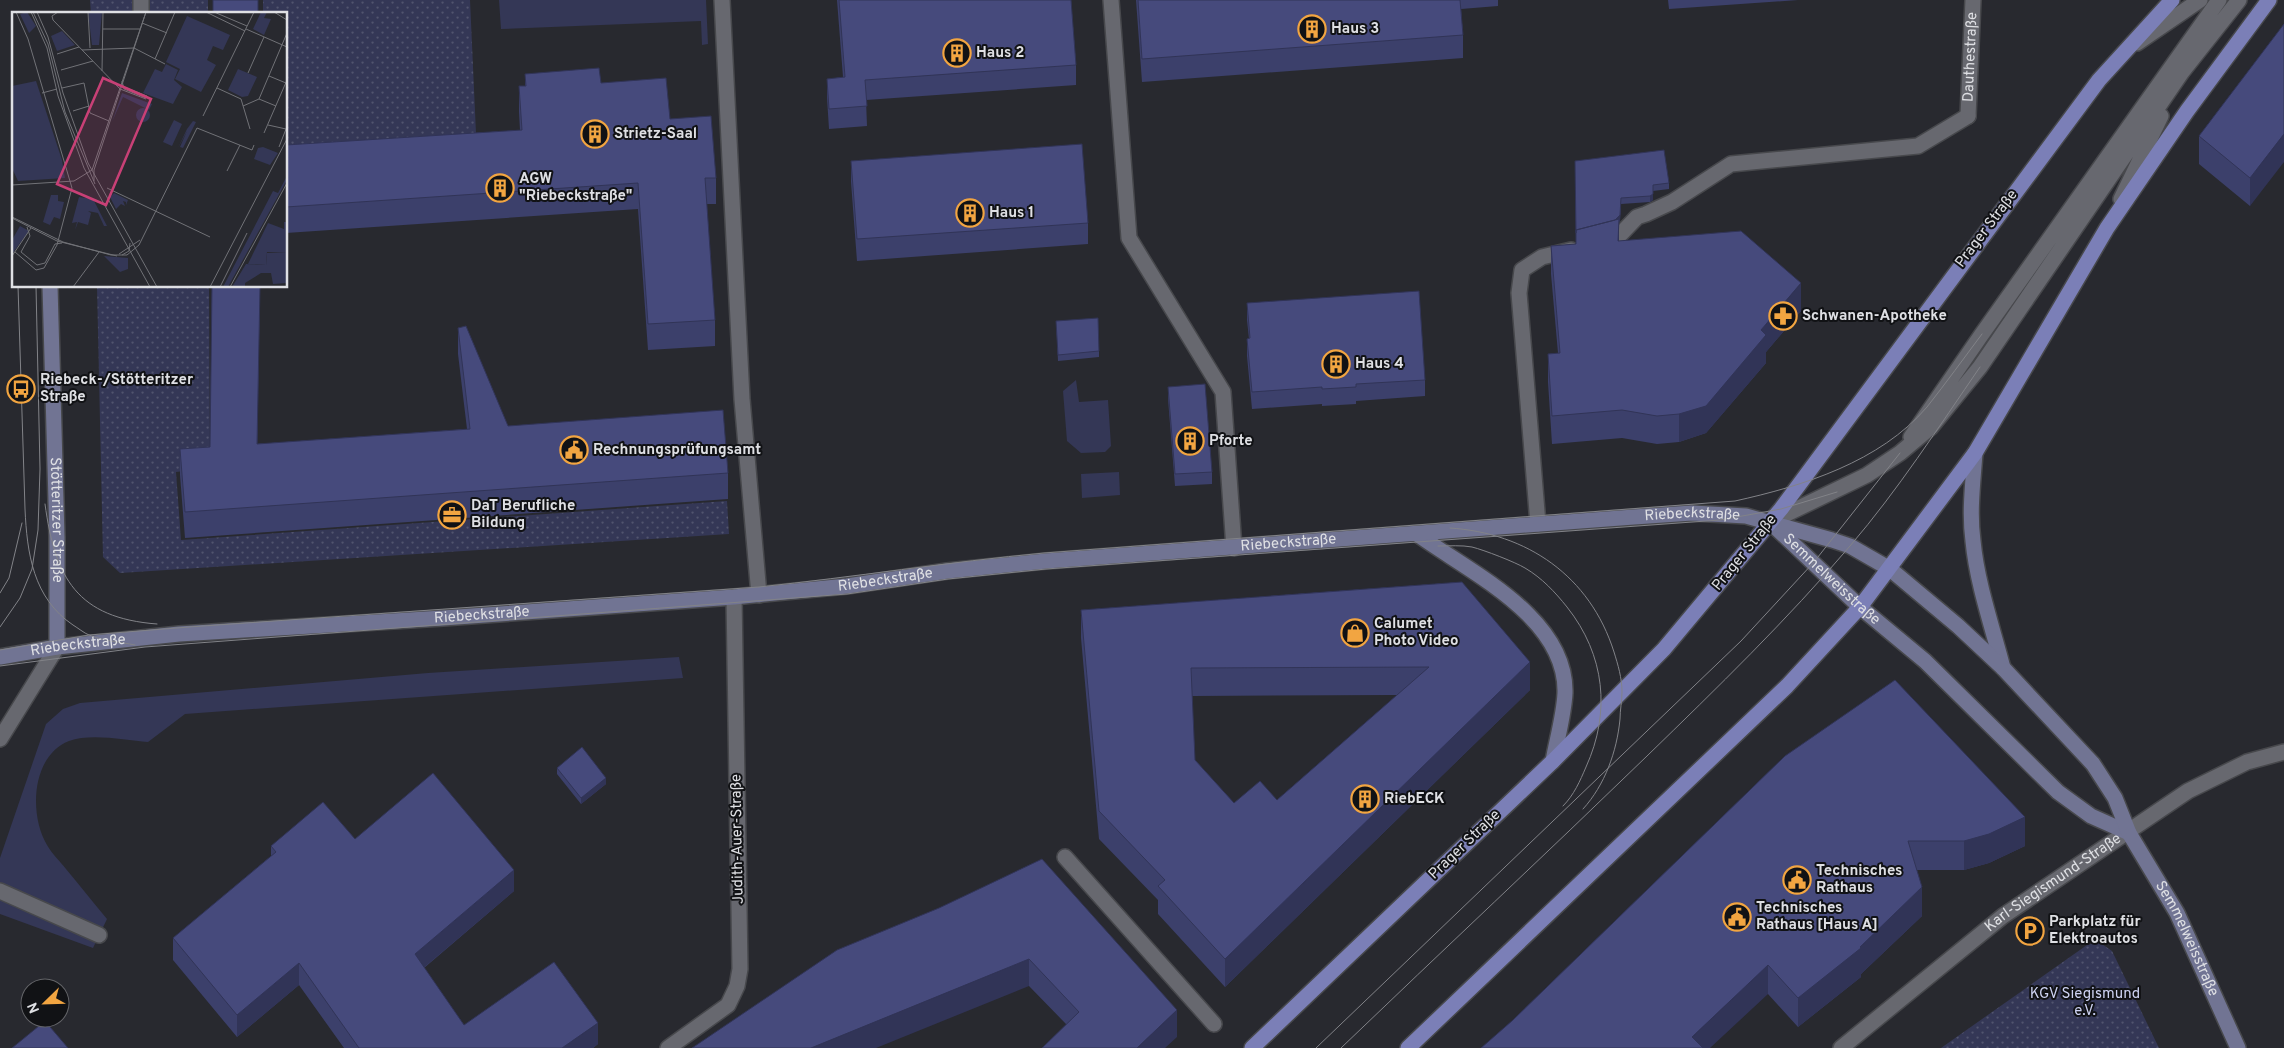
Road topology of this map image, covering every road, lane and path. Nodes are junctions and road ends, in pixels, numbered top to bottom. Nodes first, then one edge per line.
1 (722, 0) edge
2 (1111, 0) edge
3 (1973, 0) edge
4 (2172, 0) edge
5 (2200, 0) edge
6 (2219, 0) edge
7 (2238, 0) edge
8 (2270, 0) edge
9 (2122, 52) junction
10 (2182, 72) junction
11 (2107, 228) junction
12 (50, 288) edge
13 (1900, 453) junction
14 (1975, 453) junction
15 (1770, 522) junction
16 (1538, 524) junction
17 (1417, 534) junction
18 (1234, 548) junction
19 (1890, 569) junction
20 (759, 595) junction
21 (734, 597) junction
22 (1860, 607) junction
23 (57, 647) junction
24 (0, 657) edge
25 (2004, 669) junction
26 (0, 736) edge
27 (2284, 752) edge
28 (1553, 761) junction
29 (2129, 833) junction
30 (1065, 857) dead end
31 (0, 890) edge
32 (99, 935) dead end
33 (1214, 1024) dead end
34 (668, 1048) edge
35 (1252, 1048) edge
36 (1408, 1048) edge
37 (1841, 1048) edge
38 (2238, 1048) edge

1 - 20 street
2 - 18 street
3 - 16 street, Dauthestraße
4 - 9 main road, Prager Straße
5 - 9 street
6 - 13 street
7 - 10 street
8 - 11 main road
9 - 15 main road, Prager Straße
10 - 11 street
10 - 13 street
11 - 14 main road
12 - 23 main road, Stötteritzer Straße
13 - 15 street
14 - 19 main road
14 - 25 main road
15 - 16 main road, Riebeckstraße
15 - 19 main road, Semmelweisstraße
15 - 22 main road, Semmelweisstraße
15 - 28 main road, Prager Straße
16 - 17 main road, Riebeckstraße
17 - 18 main road, Riebeckstraße
17 - 28 main road
18 - 20 main road, Riebeckstraße
19 - 22 main road
19 - 25 main road, Semmelweisstraße
20 - 21 main road, Riebeckstraße
21 - 23 main road, Riebeckstraße
21 - 34 street, Judith-Auer-Straße
22 - 29 main road, Semmelweisstraße
22 - 36 main road
23 - 24 main road, Riebeckstraße
23 - 26 street
25 - 29 main road, Semmelweisstraße
27 - 29 street, Karl-Siegismund-Straße
28 - 35 main road, Prager Straße
29 - 37 street, Karl-Siegismund-Straße
29 - 38 main road, Semmelweisstraße
30 - 33 street
31 - 32 street

